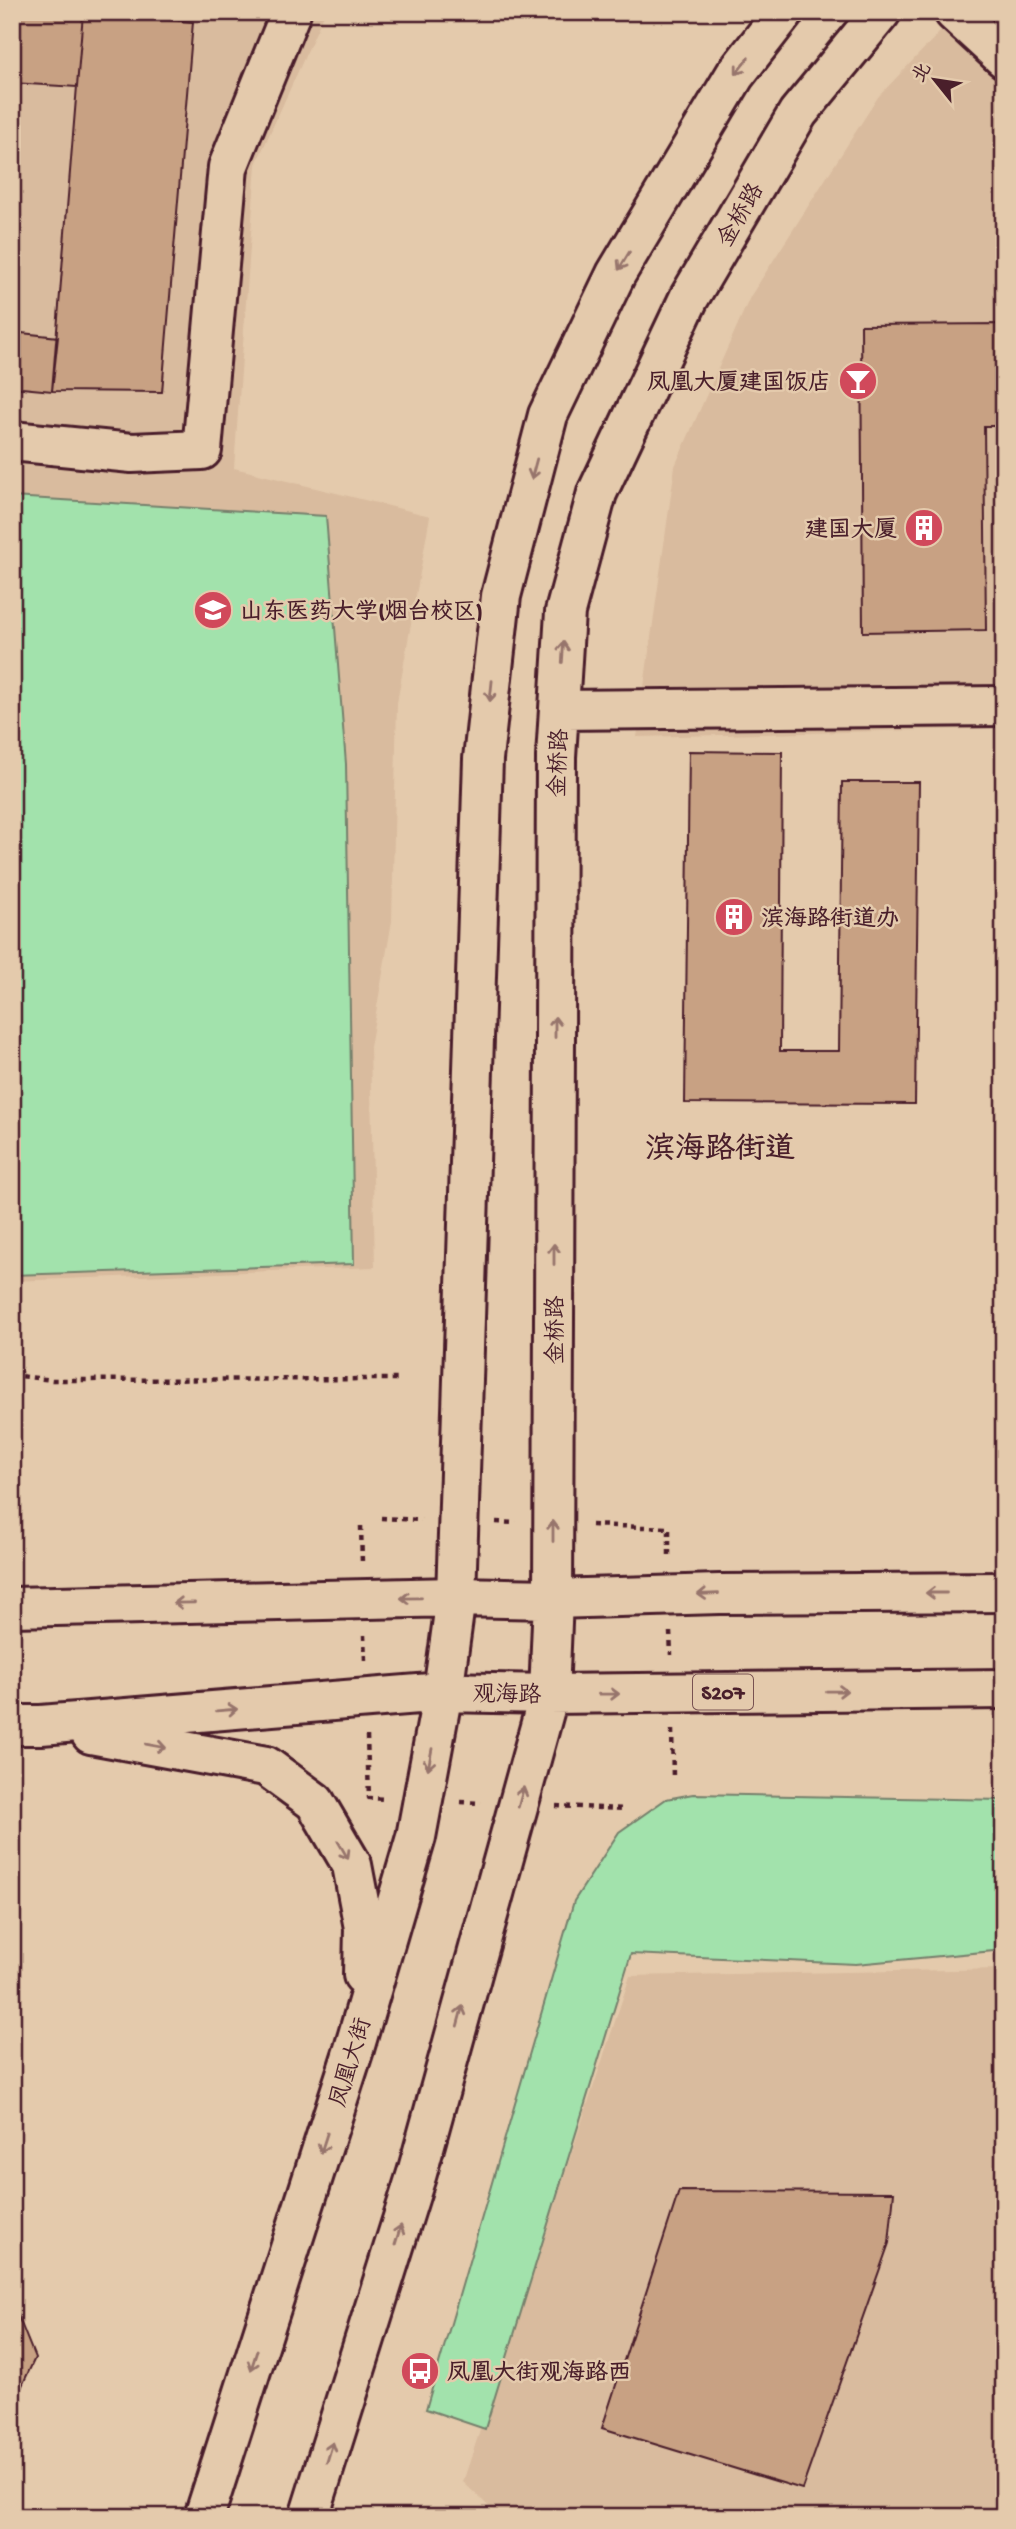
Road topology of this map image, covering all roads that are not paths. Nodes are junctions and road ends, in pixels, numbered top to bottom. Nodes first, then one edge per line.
1 (291, 12) edge
2 (784, 12) edge
3 (881, 12) edge
4 (954, 12) edge
5 (1004, 58) edge
6 (12, 441) edge
7 (1004, 706) edge
8 (559, 710) junction
9 (1004, 1592) edge
10 (456, 1597) junction
11 (553, 1599) junction
12 (12, 1607) edge
13 (1004, 1689) edge
14 (443, 1692) junction
15 (549, 1694) junction
16 (27, 1725) edge
17 (362, 2022) junction
18 (204, 2517) edge
19 (309, 2517) edge

1 - 6 main road
2 -> 10 main road
8 -> 3 main road, 金桥路
4 - 5 main road
7 - 8 main road
11 -> 8 main road, 金桥路
9 -> 11 main road
10 - 11 main road
10 -> 12 main road
10 - 14 main road, 凤凰大街
11 - 15 main road
15 -> 13 main road, 观海路 / S207
14 - 15 main road, 观海路 / S207
16 -> 14 main road, 观海路 / S207
14 -> 17 main road, 凤凰大街
19 -> 15 main road
16 -> 17 main road
17 -> 18 main road, 凤凰大街

